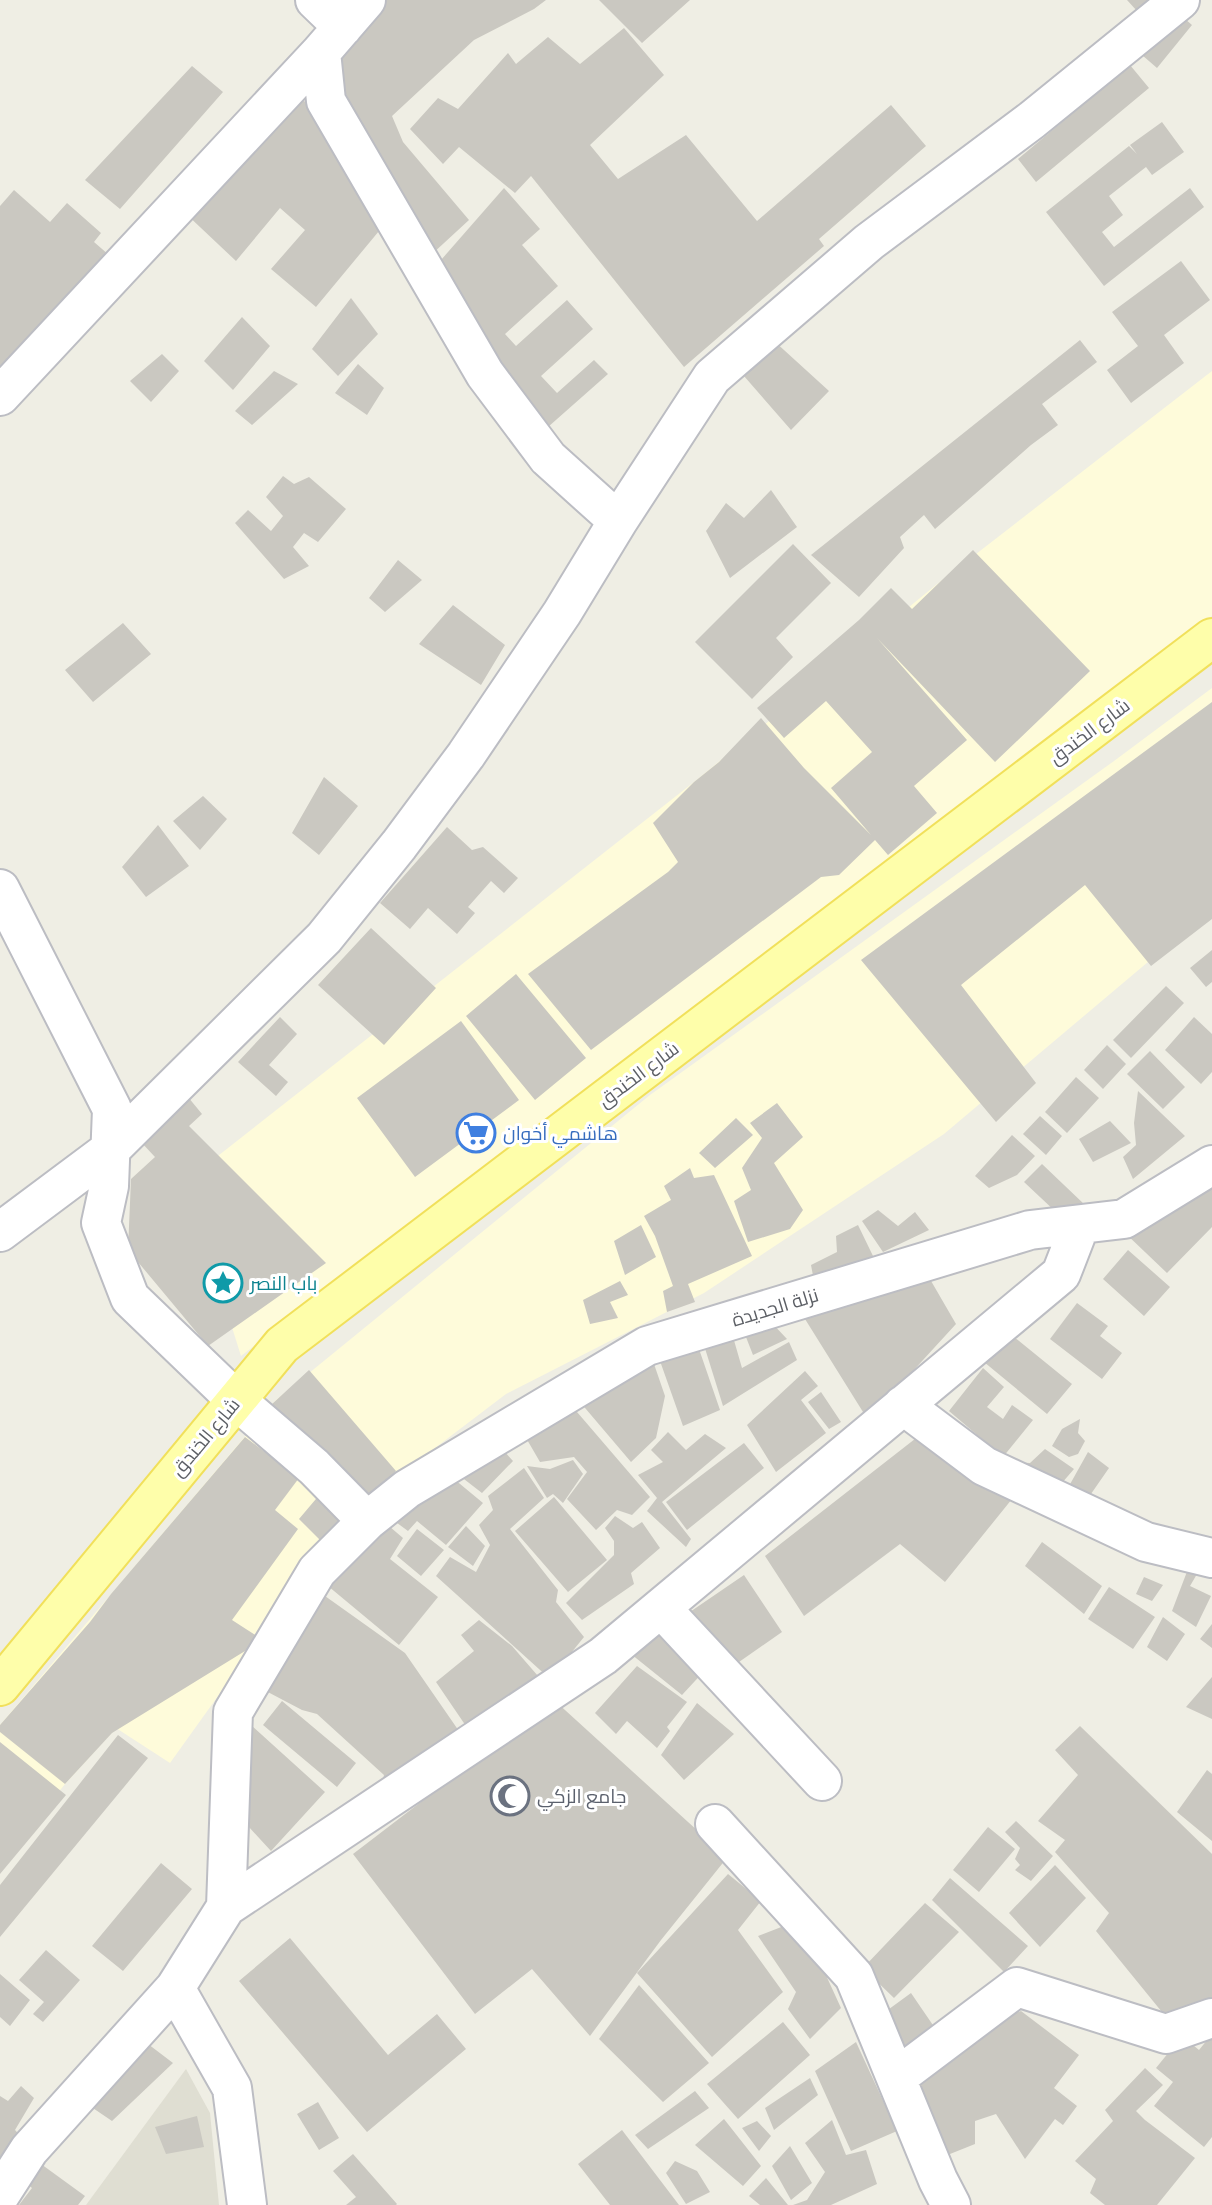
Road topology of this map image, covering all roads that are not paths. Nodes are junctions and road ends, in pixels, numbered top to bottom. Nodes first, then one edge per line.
1 (314, 0) edge
2 (1180, 0) edge
3 (344, 26) edge
4 (0, 396) edge
5 (618, 521) junction
6 (1212, 638) edge
7 (0, 889) edge
8 (111, 1149) junction
9 (1212, 1165) edge
10 (1080, 1224) junction
11 (0, 1231) edge
12 (236, 1400) junction
13 (903, 1405) junction
14 (367, 1521) junction
15 (1212, 1558) edge
16 (660, 1608) junction
17 (0, 1686) edge
18 (822, 1782) dead end
19 (715, 1824) dead end
20 (226, 1907) junction
21 (175, 1988) junction
22 (1212, 2018) edge
23 (896, 2078) junction
24 (0, 2195) edge
25 (247, 2205) edge
26 (951, 2205) edge

1 - 3 street
2 - 5 street
3 - 4 street
3 - 5 street
5 - 8 street
6 - 12 main road, شارع الخندق
7 - 8 street
8 - 11 street
8 - 12 street
9 - 10 street, نزلة الجديدة
10 - 13 street
10 - 14 street, نزلة الجديدة
12 - 14 street
12 - 17 main road, شارع الخندق
13 - 15 street
13 - 16 street
14 - 20 street, نزلة الجديدة
16 - 18 street
16 - 20 street
19 - 23 street
20 - 21 street
21 - 24 street
21 - 25 street
22 - 23 street
23 - 26 street

